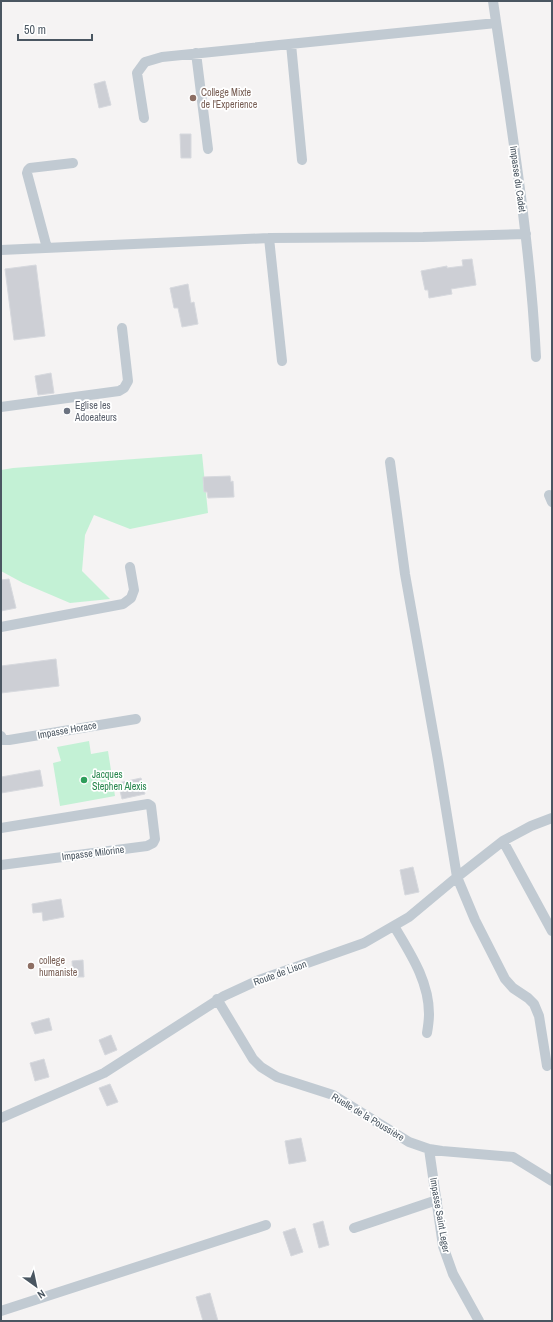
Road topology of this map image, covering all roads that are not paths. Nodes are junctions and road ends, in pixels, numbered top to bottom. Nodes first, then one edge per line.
1 (492, 1) edge
2 (496, 23) junction
3 (291, 44) junction
4 (196, 54) junction
5 (144, 118) dead end
6 (208, 149) dead end
7 (302, 160) dead end
8 (73, 163) dead end
9 (526, 234) junction
10 (269, 238) junction
11 (47, 248) junction
12 (1, 250) edge
13 (122, 328) dead end
14 (536, 357) dead end
15 (282, 361) dead end
16 (1, 407) edge
17 (390, 462) dead end
18 (130, 567) dead end
19 (1, 627) edge
20 (136, 719) dead end
21 (1, 736) edge
22 (552, 818) edge
23 (1, 828) edge
24 (503, 841) junction
25 (1, 865) edge
26 (457, 877) junction
27 (394, 926) junction
28 (552, 931) edge
29 (217, 999) junction
30 (427, 1033) dead end
31 (547, 1066) dead end
32 (1, 1118) edge
33 (429, 1149) junction
34 (552, 1181) edge
35 (436, 1200) junction
36 (266, 1225) dead end
37 (354, 1228) dead end
38 (1, 1311) edge
39 (479, 1321) edge

1 - 2 street, Impasse du Cadet
2 - 3 street
2 - 9 street, Impasse du Cadet
3 - 4 street
3 - 7 street
4 - 5 street
4 - 6 street
8 - 11 street
9 - 10 street
9 - 14 street, Impasse du Cadet
10 - 11 street
10 - 15 street
11 - 12 street
13 - 16 street
17 - 26 street
18 - 19 street
20 - 21 street, Impasse Horace
22 - 24 street, Route de Lison
23 - 25 street, Impasse Milorine
24 - 26 street, Route de Lison
24 - 28 street
26 - 27 street, Route de Lison
26 - 31 street
27 - 29 street, Route de Lison
27 - 30 street
29 - 32 street, Route de Lison
29 - 33 street, Ruelle de la Poussière
33 - 34 street, Ruelle de la Poussière
33 - 35 street, Impasse Saint Leger
35 - 37 street
35 - 39 street, Impasse Saint Leger
36 - 38 street

